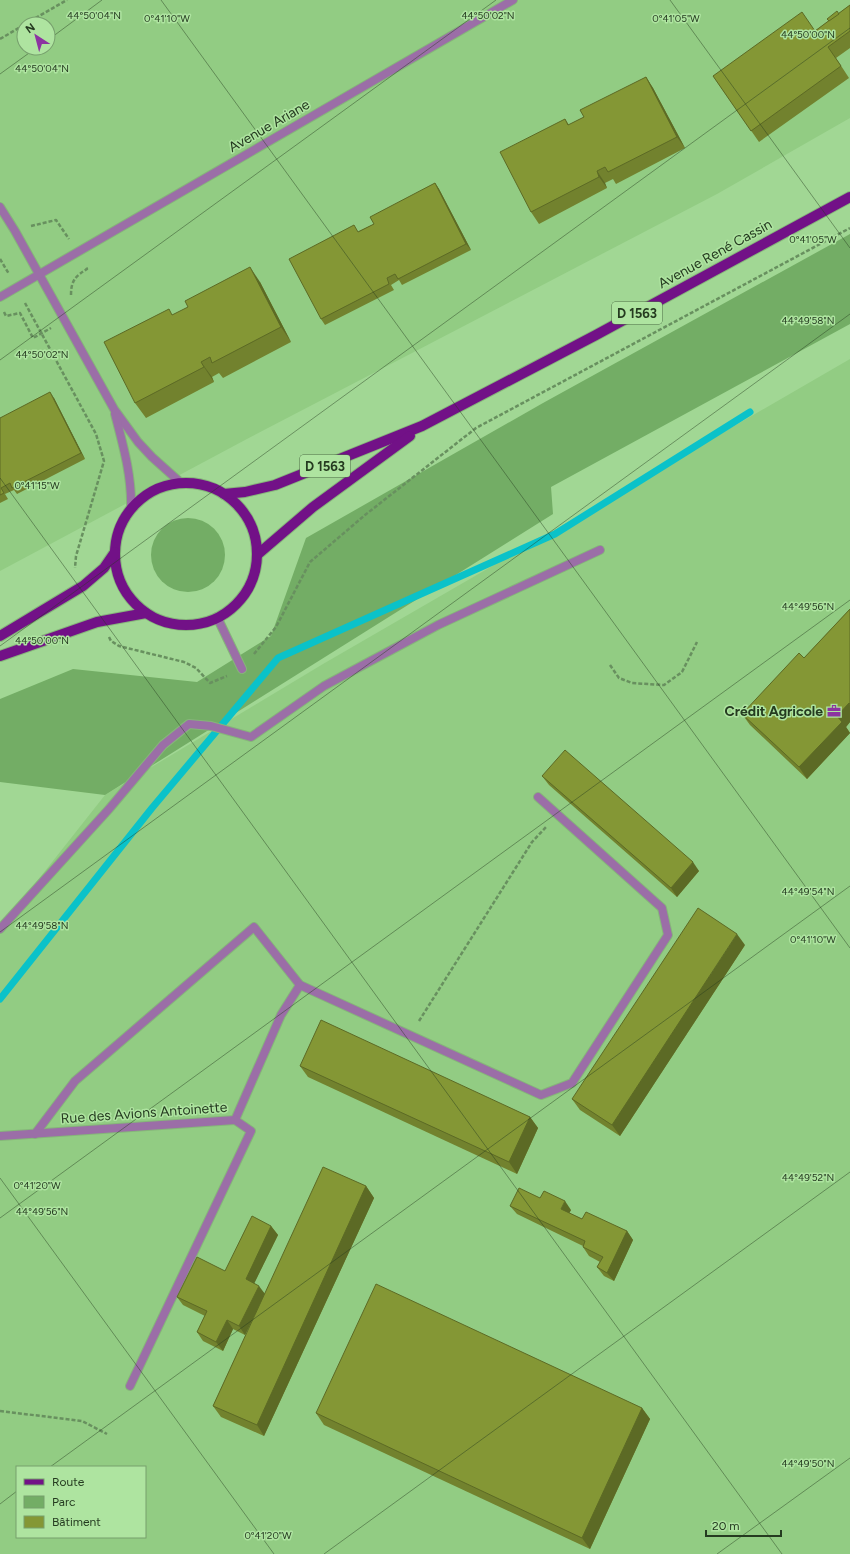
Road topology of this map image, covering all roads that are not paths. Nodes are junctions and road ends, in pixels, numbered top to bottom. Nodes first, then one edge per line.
1 (513, 0) edge
2 (850, 196) edge
3 (0, 207) edge
4 (38, 274) junction
5 (0, 297) edge
6 (114, 409) junction
7 (422, 426) junction
8 (181, 483) junction
9 (224, 494) junction
10 (131, 508) junction
11 (600, 550) dead end
12 (115, 552) junction
13 (257, 555) junction
14 (146, 613) junction
15 (217, 617) junction
16 (0, 636) edge
17 (0, 656) edge
18 (242, 669) road end
19 (538, 797) dead end
20 (0, 929) edge
21 (300, 985) junction
22 (235, 1120) junction
23 (35, 1134) junction
24 (0, 1136) edge
25 (130, 1386) dead end

1 - 4 street, Avenue Ariane
2 - 7 main road, Avenue René Cassin / D 1563
3 - 4 street
4 - 5 street, Avenue Ariane
4 - 6 street
6 - 8 street
6 - 10 street
7 - 9 main road, Avenue René Cassin / D 1563
7 - 13 main road, Avenue René Cassin / D 1563
8 - 9 main road
8 - 10 main road
9 - 13 main road
10 - 12 main road
11 - 20 street
12 - 14 main road
12 - 16 main road
13 - 15 main road
14 - 15 main road
14 - 17 main road
15 - 18 street
19 - 21 street
21 - 22 street, Rue des Avions Antoinette
21 - 23 street
22 - 23 street, Rue des Avions Antoinette
22 - 25 street
23 - 24 street, Rue des Avions Antoinette

